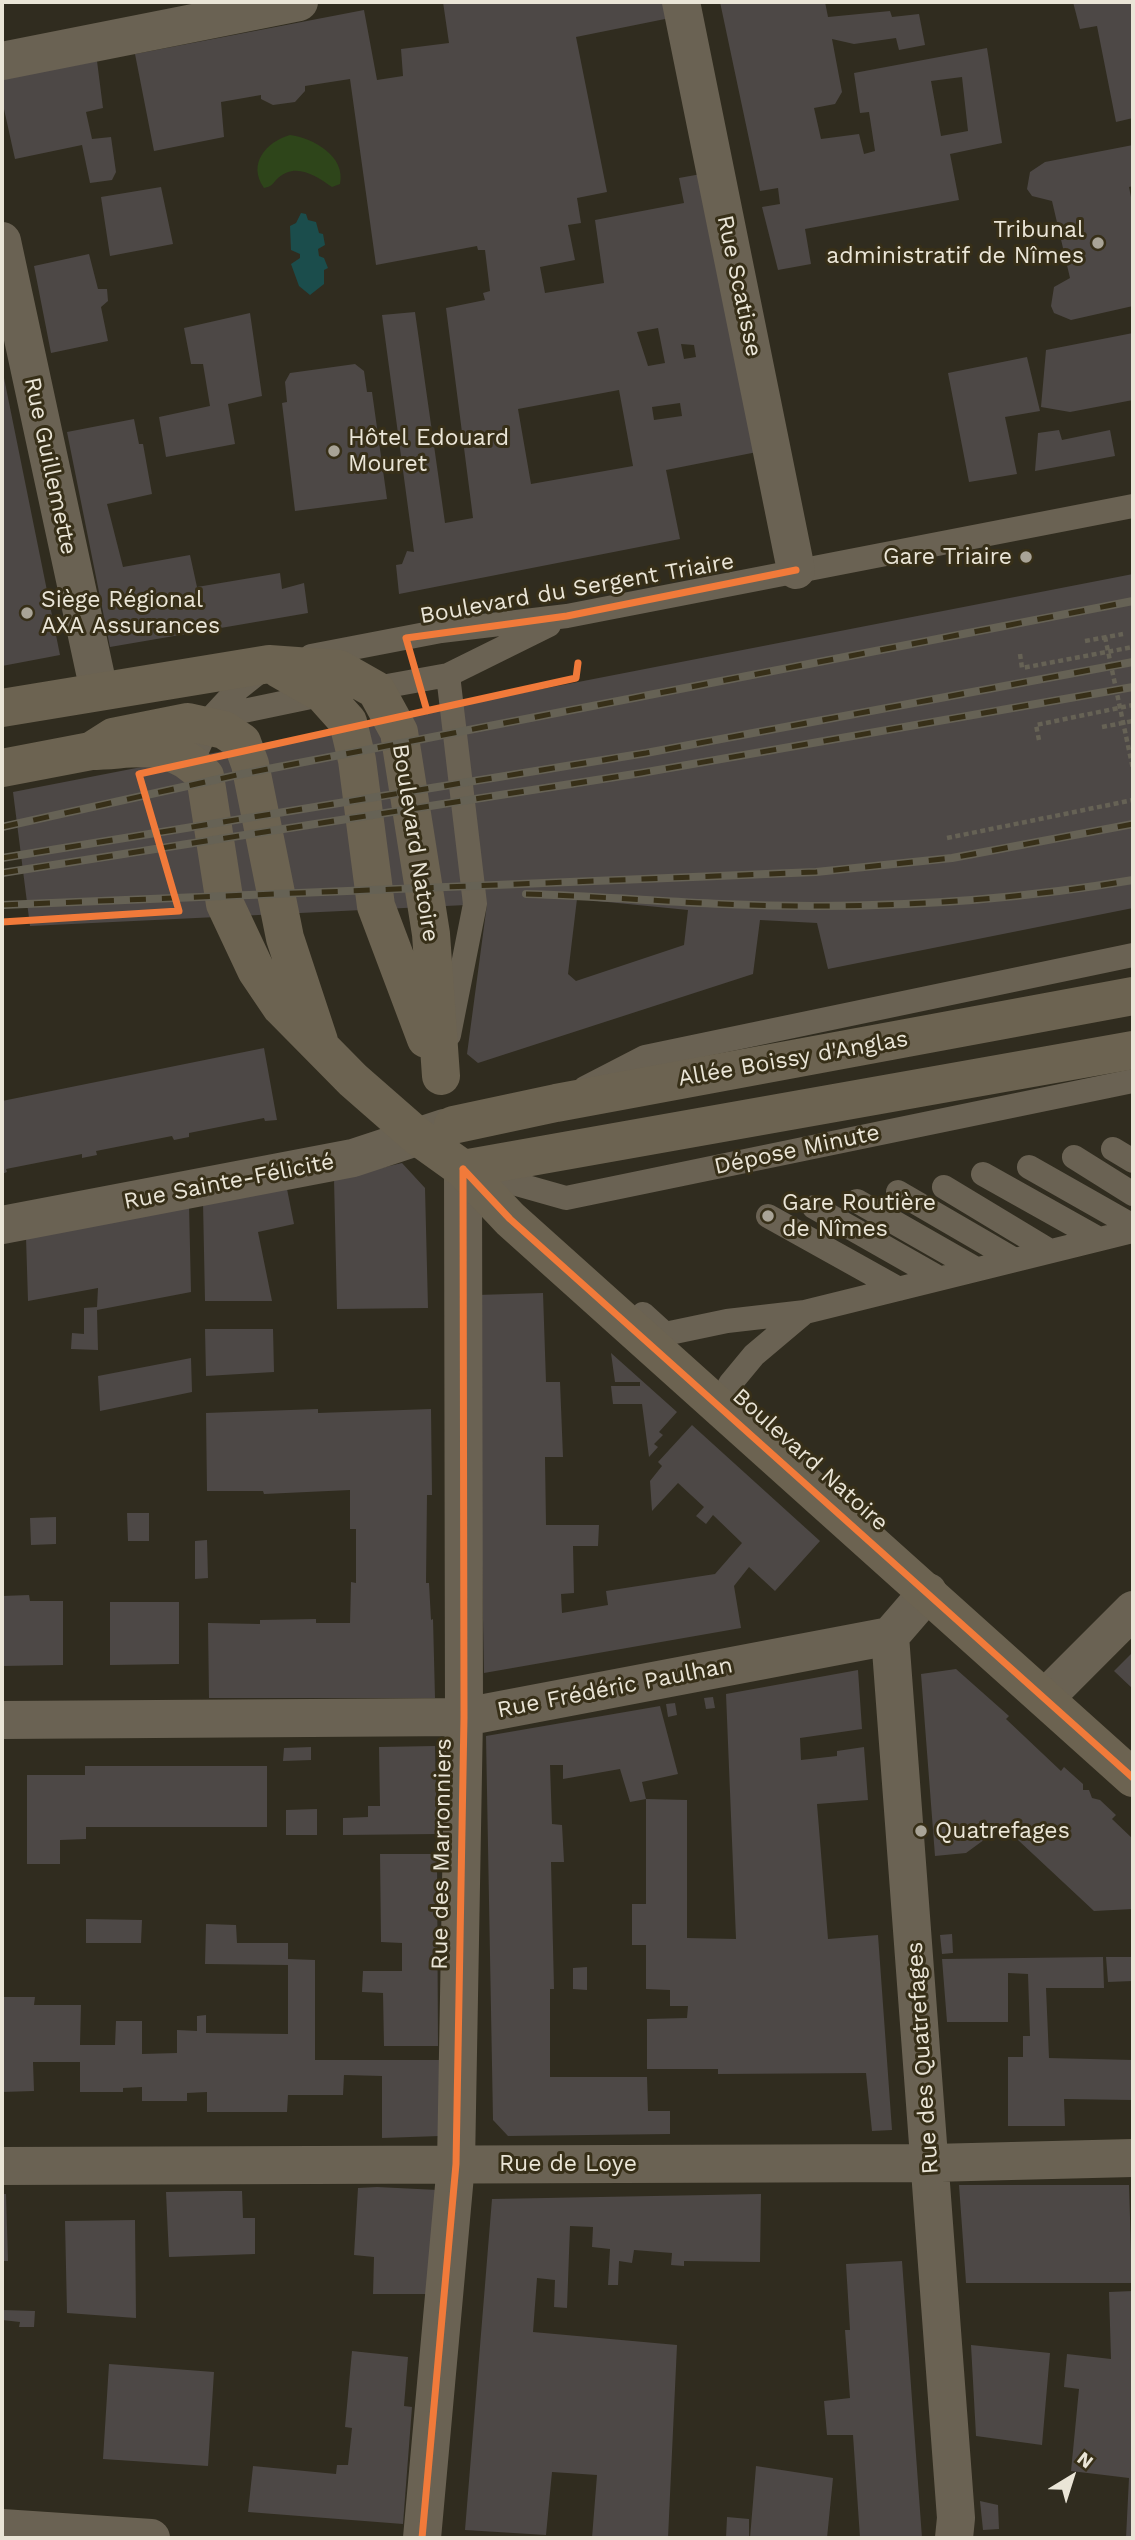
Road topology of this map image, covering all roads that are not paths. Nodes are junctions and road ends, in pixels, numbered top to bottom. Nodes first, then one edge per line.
1 (299, 2) edge
2 (681, 2) edge
3 (2, 61) edge
4 (2, 241) edge
5 (1133, 506) edge
6 (796, 570) junction
7 (567, 616) junction
8 (270, 664) junction
9 (448, 675) junction
10 (376, 690) junction
11 (99, 691) junction
12 (323, 694) junction
13 (2, 708) edge
14 (212, 722) junction
15 (91, 751) junction
16 (192, 762) junction
17 (2, 768) edge
18 (1133, 955) edge
19 (1133, 996) edge
20 (321, 1046) junction
21 (1133, 1050) edge
22 (441, 1076) junction
23 (1133, 1080) edge
24 (556, 1102) junction
25 (453, 1125) junction
26 (417, 1136) junction
27 (1073, 1157) dead end
28 (1029, 1167) dead end
29 (463, 1169) junction
30 (983, 1174) dead end
31 (944, 1187) dead end
32 (898, 1192) dead end
33 (1133, 1194) edge
34 (857, 1201) dead end
35 (814, 1207) dead end
36 (768, 1216) dead end
37 (2, 1225) edge
38 (1133, 1229) edge
39 (1099, 1239) junction
40 (1049, 1251) junction
41 (1015, 1260) junction
42 (976, 1269) junction
43 (939, 1279) junction
44 (899, 1289) junction
45 (805, 1312) junction
46 (741, 1425) junction
47 (928, 1592) junction
48 (1133, 1610) edge
49 (890, 1636) junction
50 (1045, 1698) junction
51 (464, 1717) junction
52 (2, 1720) edge
53 (1133, 1778) edge
54 (1133, 2158) edge
55 (931, 2163) junction
56 (456, 2164) junction
57 (2, 2166) edge
58 (2, 2528) edge
59 (89, 2536) edge
60 (151, 2538) edge
61 (422, 2538) edge
62 (954, 2538) edge

1 - 3 street
2 - 6 street, Rue Scatisse
4 - 11 street, Rue Guillemette
5 - 6 lane, Boulevard du Sergent Triaire
6 - 7 lane, Boulevard du Sergent Triaire
7 - 8 lane, Boulevard du Sergent Triaire
7 - 9 lane, Boulevard du Sergent Triaire
8 - 10 main road
8 - 11 main road, Boulevard du Sergent Triaire
8 - 12 main road, Boulevard Natoire
8 - 14 lane
9 - 10 lane, Boulevard du Sergent Triaire
9 - 22 lane
10 - 12 lane, Boulevard du Sergent Triaire
10 - 22 main road, Boulevard Natoire
11 - 13 main road, Boulevard du Sergent Triaire
12 - 14 lane, Boulevard du Sergent Triaire
12 - 22 main road, Boulevard Natoire
14 - 15 main road, Boulevard du Sergent Triaire
14 - 16 lane
14 - 20 main road, Boulevard Natoire
15 - 16 main road
15 - 17 main road, Boulevard du Sergent Triaire
16 - 20 main road
18 - 24 lane
19 - 24 main road, Allée Boissy d'Anglas
20 - 26 main road, Boulevard Natoire
21 - 29 main road
22 - 25 main road, Boulevard Natoire
23 - 29 lane, Dépose Minute
24 - 25 main road, Allée Boissy d'Anglas
25 - 26 street, Rue Sainte-Félicité
25 - 29 main road, Boulevard Natoire
26 - 29 main road, Boulevard Natoire
26 - 37 street, Rue Sainte-Félicité
27 - 33 lane
28 - 38 lane
29 - 45 lane, Boulevard Natoire
29 - 46 main road, Boulevard Natoire
29 - 51 street, Rue des Marronniers
30 - 39 lane
31 - 40 lane
32 - 41 lane
34 - 42 lane
35 - 43 lane
36 - 44 lane
38 - 39 lane
39 - 40 lane
40 - 41 lane
41 - 42 lane
42 - 43 lane
43 - 44 lane
44 - 45 lane
45 - 46 lane
46 - 47 main road, Boulevard Natoire
47 - 49 street
47 - 50 main road, Boulevard Natoire
48 - 50 street
49 - 51 street, Rue Frédéric Paulhan
49 - 55 street, Rue des Quatrefages
50 - 53 main road, Boulevard Natoire
51 - 52 street, Rue Frédéric Paulhan
51 - 56 street, Rue des Marronniers
54 - 55 street, Rue de Loye
55 - 56 street, Rue de Loye
55 - 62 street, Rue des Quatrefages
56 - 57 street, Rue de Loye
56 - 61 street, Rue des Marronniers
58 - 59 street
59 - 60 street

